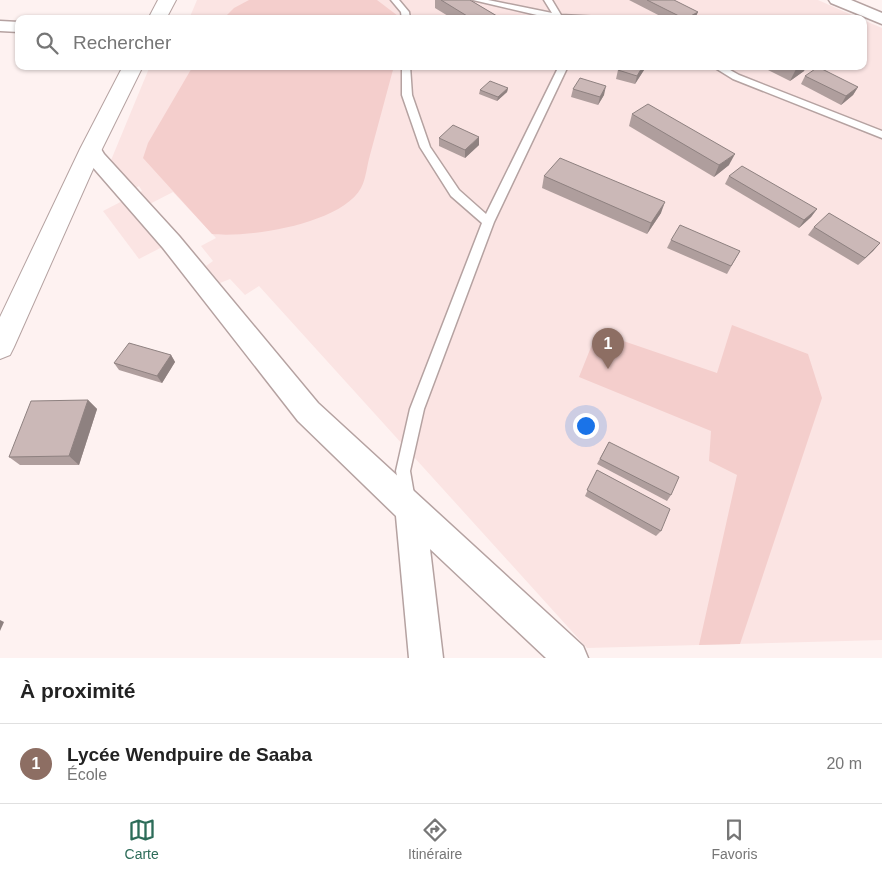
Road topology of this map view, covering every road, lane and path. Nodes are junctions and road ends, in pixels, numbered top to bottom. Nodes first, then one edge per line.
1 (163, 0) edge
2 (167, 0) edge
3 (396, 0) edge
4 (477, 0) edge
5 (548, 0) edge
6 (837, 0) edge
7 (157, 15) edge
8 (158, 15) edge
9 (405, 15) edge
10 (544, 15) edge
11 (556, 15) edge
12 (882, 19) edge
13 (131, 70) edge
14 (406, 70) edge
15 (562, 70) edge
16 (723, 70) edge
17 (882, 136) edge
18 (91, 149) junction
19 (488, 222) junction
20 (4, 320) edge
21 (0, 346) edge
22 (410, 510) junction
23 (426, 658) edge
24 (571, 658) edge

1 - 7 street
2 - 8 street
3 - 9 lane
4 - 10 lane
5 - 11 lane
6 - 12 street
13 - 18 street
14 - 19 lane
15 - 19 lane
16 - 17 lane
18 - 20 street
18 - 22 street
19 - 22 lane
20 - 21 street
22 - 23 street
22 - 24 street

